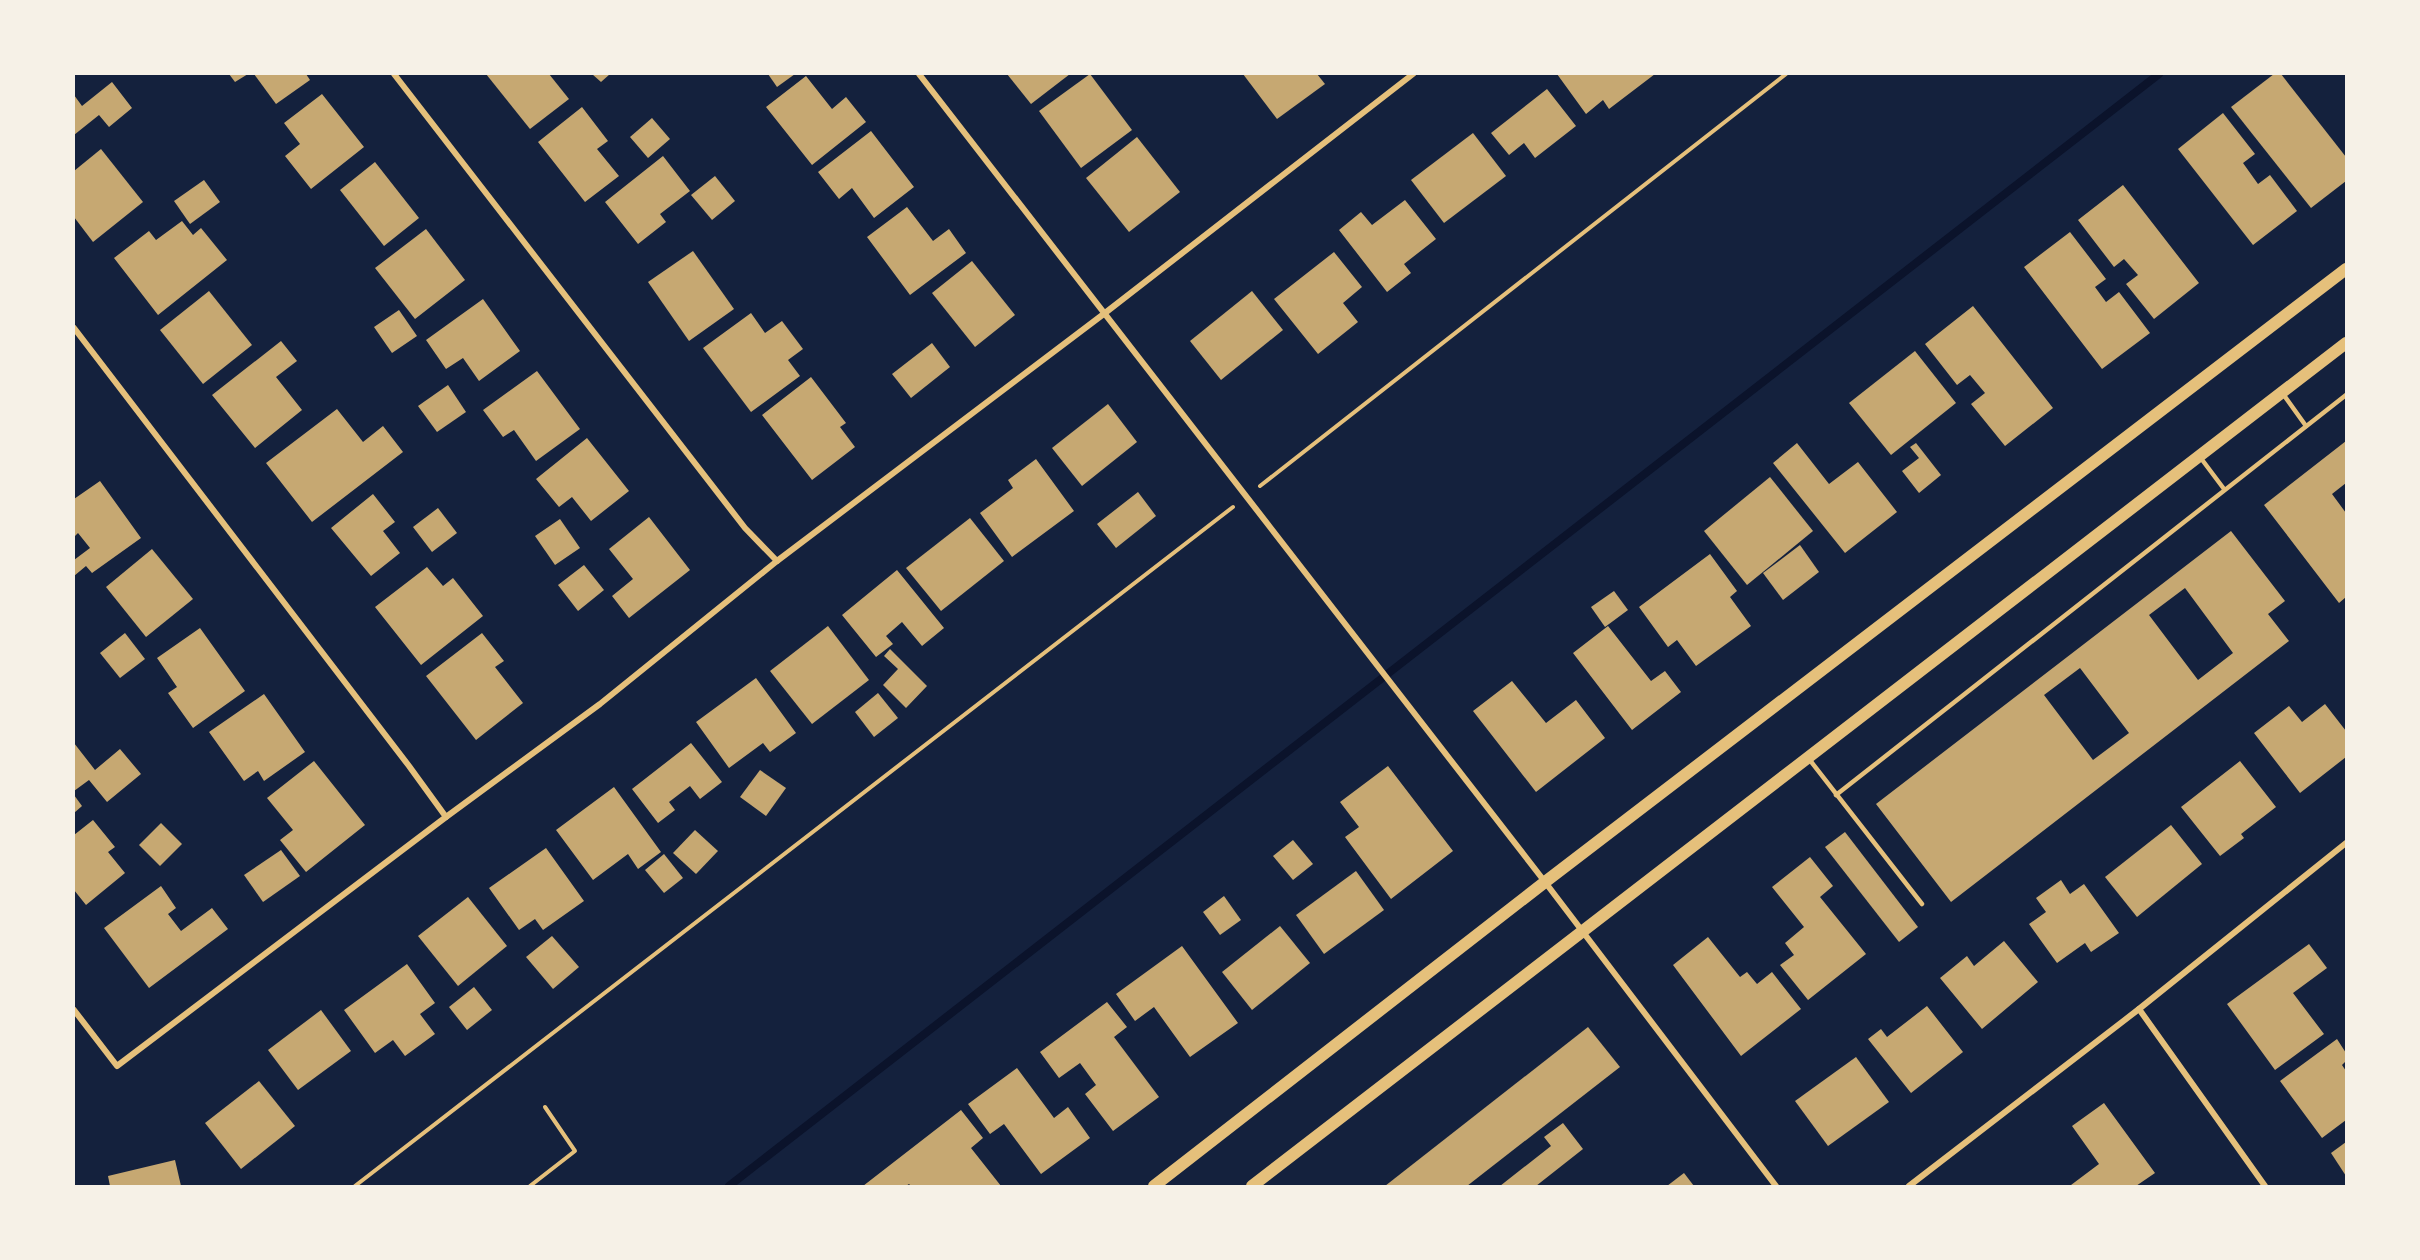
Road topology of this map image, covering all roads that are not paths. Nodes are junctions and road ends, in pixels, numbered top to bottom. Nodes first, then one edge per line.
1 (394, 74) edge
2 (920, 74) edge
3 (1413, 74) edge
4 (2346, 269) edge
5 (1105, 313) junction
6 (74, 328) edge
7 (2346, 343) edge
8 (2283, 393) junction
9 (2346, 394) edge
10 (2306, 426) junction
11 (2199, 455) junction
12 (2224, 489) junction
13 (777, 561) junction
14 (1809, 759) junction
15 (1836, 795) junction
16 (446, 817) junction
17 (2346, 843) edge
18 (1545, 882) junction
19 (1922, 904) dead end
20 (1582, 932) junction
21 (2139, 1009) junction
22 (74, 1010) edge
23 (1155, 1186) edge
24 (1252, 1186) edge
25 (1776, 1186) edge
26 (1909, 1186) edge
27 (2265, 1186) edge

1 - 13 street
2 - 5 street
3 - 5 street
4 - 18 main road
5 - 13 street
5 - 18 street
6 - 16 street
7 - 8 main road
8 - 10 lane
8 - 11 main road
9 - 10 lane
10 - 12 lane
11 - 12 lane
11 - 14 main road
12 - 15 lane
13 - 16 street
14 - 15 lane
14 - 20 main road
15 - 19 lane
16 - 22 street
17 - 21 street
18 - 20 street
18 - 23 main road
20 - 24 main road
20 - 25 street
21 - 26 street
21 - 27 street

